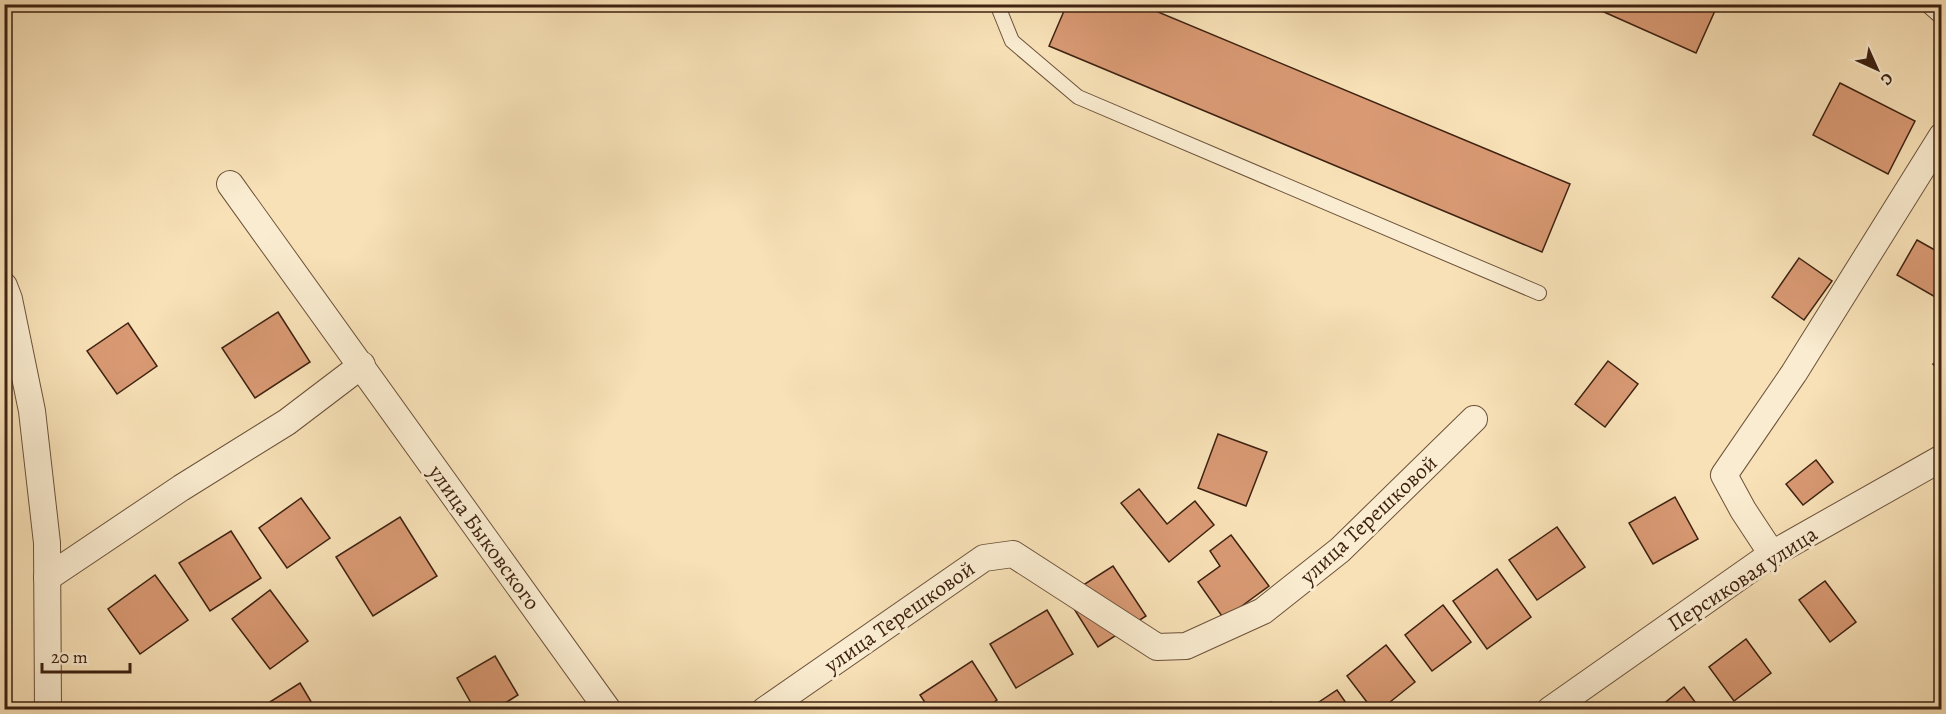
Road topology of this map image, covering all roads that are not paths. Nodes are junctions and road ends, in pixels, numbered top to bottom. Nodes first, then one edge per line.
1 (997, 4) edge
2 (1926, 4) edge
3 (1941, 18) edge
4 (1941, 136) edge
5 (230, 184) dead end
6 (4, 286) edge
7 (1539, 293) dead end
8 (362, 365) junction
9 (1474, 419) dead end
10 (1941, 458) edge
11 (1772, 554) junction
12 (47, 578) junction
13 (48, 710) edge
14 (608, 710) edge
15 (765, 710) edge
16 (1550, 710) edge

1 - 7 lane
2 - 3 lane
4 - 11 street
5 - 8 street, улица Быковского
6 - 12 street
8 - 12 street
8 - 14 street, улица Быковского
9 - 15 street, улица Терешковой
10 - 11 street, Персиковая улица
11 - 16 street, Персиковая улица
12 - 13 street

